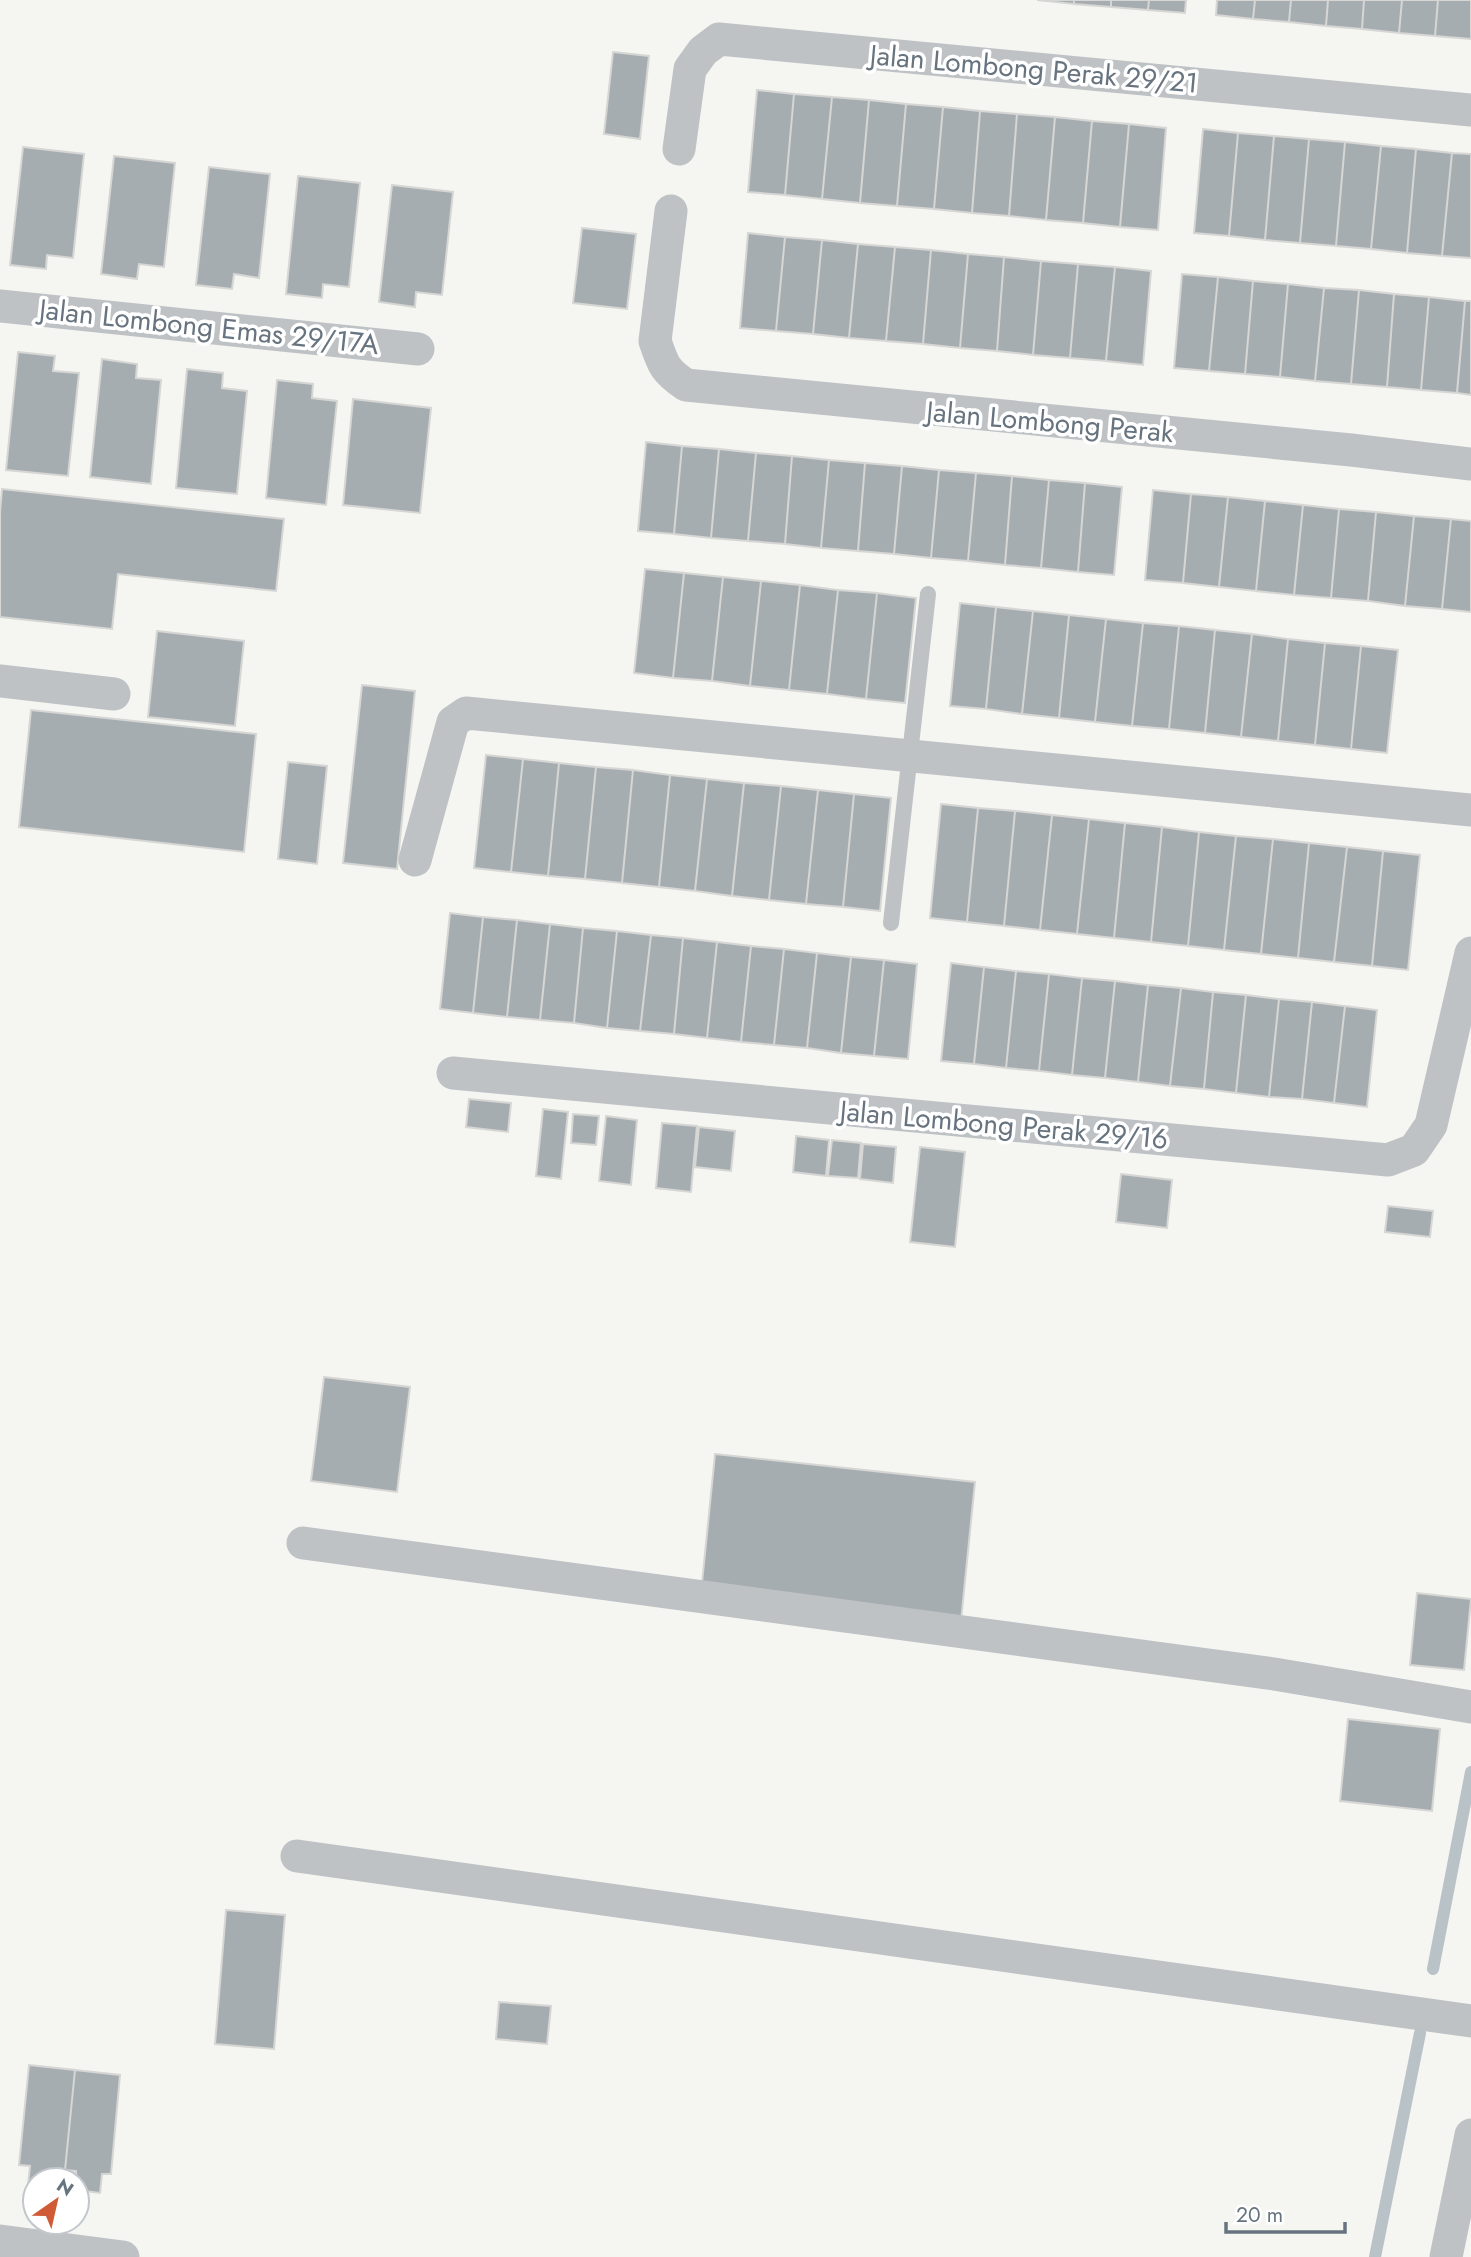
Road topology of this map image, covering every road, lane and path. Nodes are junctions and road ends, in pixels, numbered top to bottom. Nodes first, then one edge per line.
1 (1471, 110) edge
2 (679, 149) dead end
3 (671, 211) dead end
4 (0, 306) edge
5 (418, 349) dead end
6 (1471, 464) edge
7 (928, 594) dead end
8 (0, 681) edge
9 (114, 694) dead end
10 (910, 756) junction
11 (1471, 810) edge
12 (415, 860) dead end
13 (891, 923) dead end
14 (1471, 953) edge
15 (1464, 1020) edge
16 (453, 1073) dead end
17 (303, 1543) dead end
18 (1471, 1707) edge
19 (297, 1856) dead end
20 (1471, 2021) edge
21 (1471, 2135) edge
22 (0, 2241) edge
23 (123, 2257) edge
24 (1446, 2257) edge

1 - 2 street, Jalan Lombong Perak 29/21
3 - 6 street, Jalan Lombong Perak
4 - 5 street, Jalan Lombong Emas 29/17A
7 - 10 lane
8 - 9 street
10 - 11 street
10 - 12 street
10 - 13 lane
14 - 15 street, Jalan Lombong Perak 29/16
15 - 16 street, Jalan Lombong Perak 29/16
17 - 18 street
19 - 20 street
21 - 24 street
22 - 23 street

